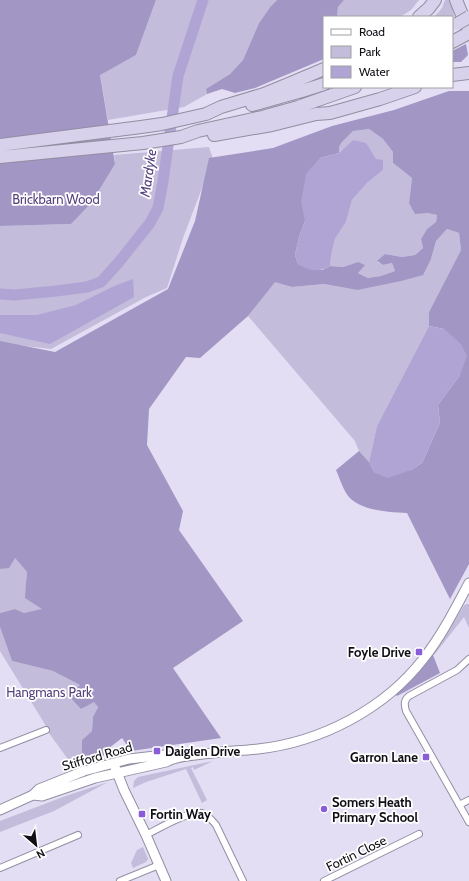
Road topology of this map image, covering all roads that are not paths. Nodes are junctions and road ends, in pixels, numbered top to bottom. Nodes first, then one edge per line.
1 (435, 0) edge
2 (456, 0) edge
3 (420, 16) edge
4 (469, 17) edge
5 (454, 25) edge
6 (467, 33) edge
7 (453, 41) edge
8 (469, 66) edge
9 (453, 68) edge
10 (323, 69) edge
11 (469, 73) edge
12 (453, 75) edge
13 (323, 84) edge
14 (352, 88) edge
15 (394, 88) edge
16 (412, 88) edge
17 (221, 110) junction
18 (316, 114) junction
19 (224, 130) junction
20 (0, 145) edge
21 (0, 157) edge
22 (469, 583) edge
23 (466, 596) edge
24 (469, 659) edge
25 (46, 730) dead end
26 (0, 748) edge
27 (172, 758) junction
28 (114, 763) junction
29 (117, 773) junction
30 (33, 795) junction
31 (469, 800) edge
32 (459, 805) junction
33 (0, 810) edge
34 (469, 822) edge
35 (419, 834) dead end
36 (78, 835) dead end
37 (146, 835) junction
38 (159, 866) junction
39 (0, 868) edge
40 (120, 881) edge
41 (166, 881) edge
42 (243, 881) edge
43 (324, 881) edge

1 - 3 highway
2 - 6 highway
4 - 5 highway, bridge
6 - 7 highway
8 - 9 highway
10 - 17 highway
11 - 12 highway
13 - 17 highway
14 - 19 highway
15 - 18 highway
16 - 18 highway
17 - 20 highway
18 - 19 highway
19 - 21 highway
22 - 23 main road, Stifford Road
23 - 27 main road, Stifford Road
24 - 32 street
25 - 26 street
27 - 28 main road, Stifford Road
27 - 29 main road, Stifford Road
28 - 29 main road
28 - 30 main road, Stifford Road
29 - 30 main road, Stifford Road
29 - 37 main road
30 - 33 main road, Stifford Road
31 - 32 street
32 - 34 street
35 - 43 street, Fortin Close
36 - 39 street
37 - 38 main road
37 - 42 street
38 - 40 street
38 - 41 main road

